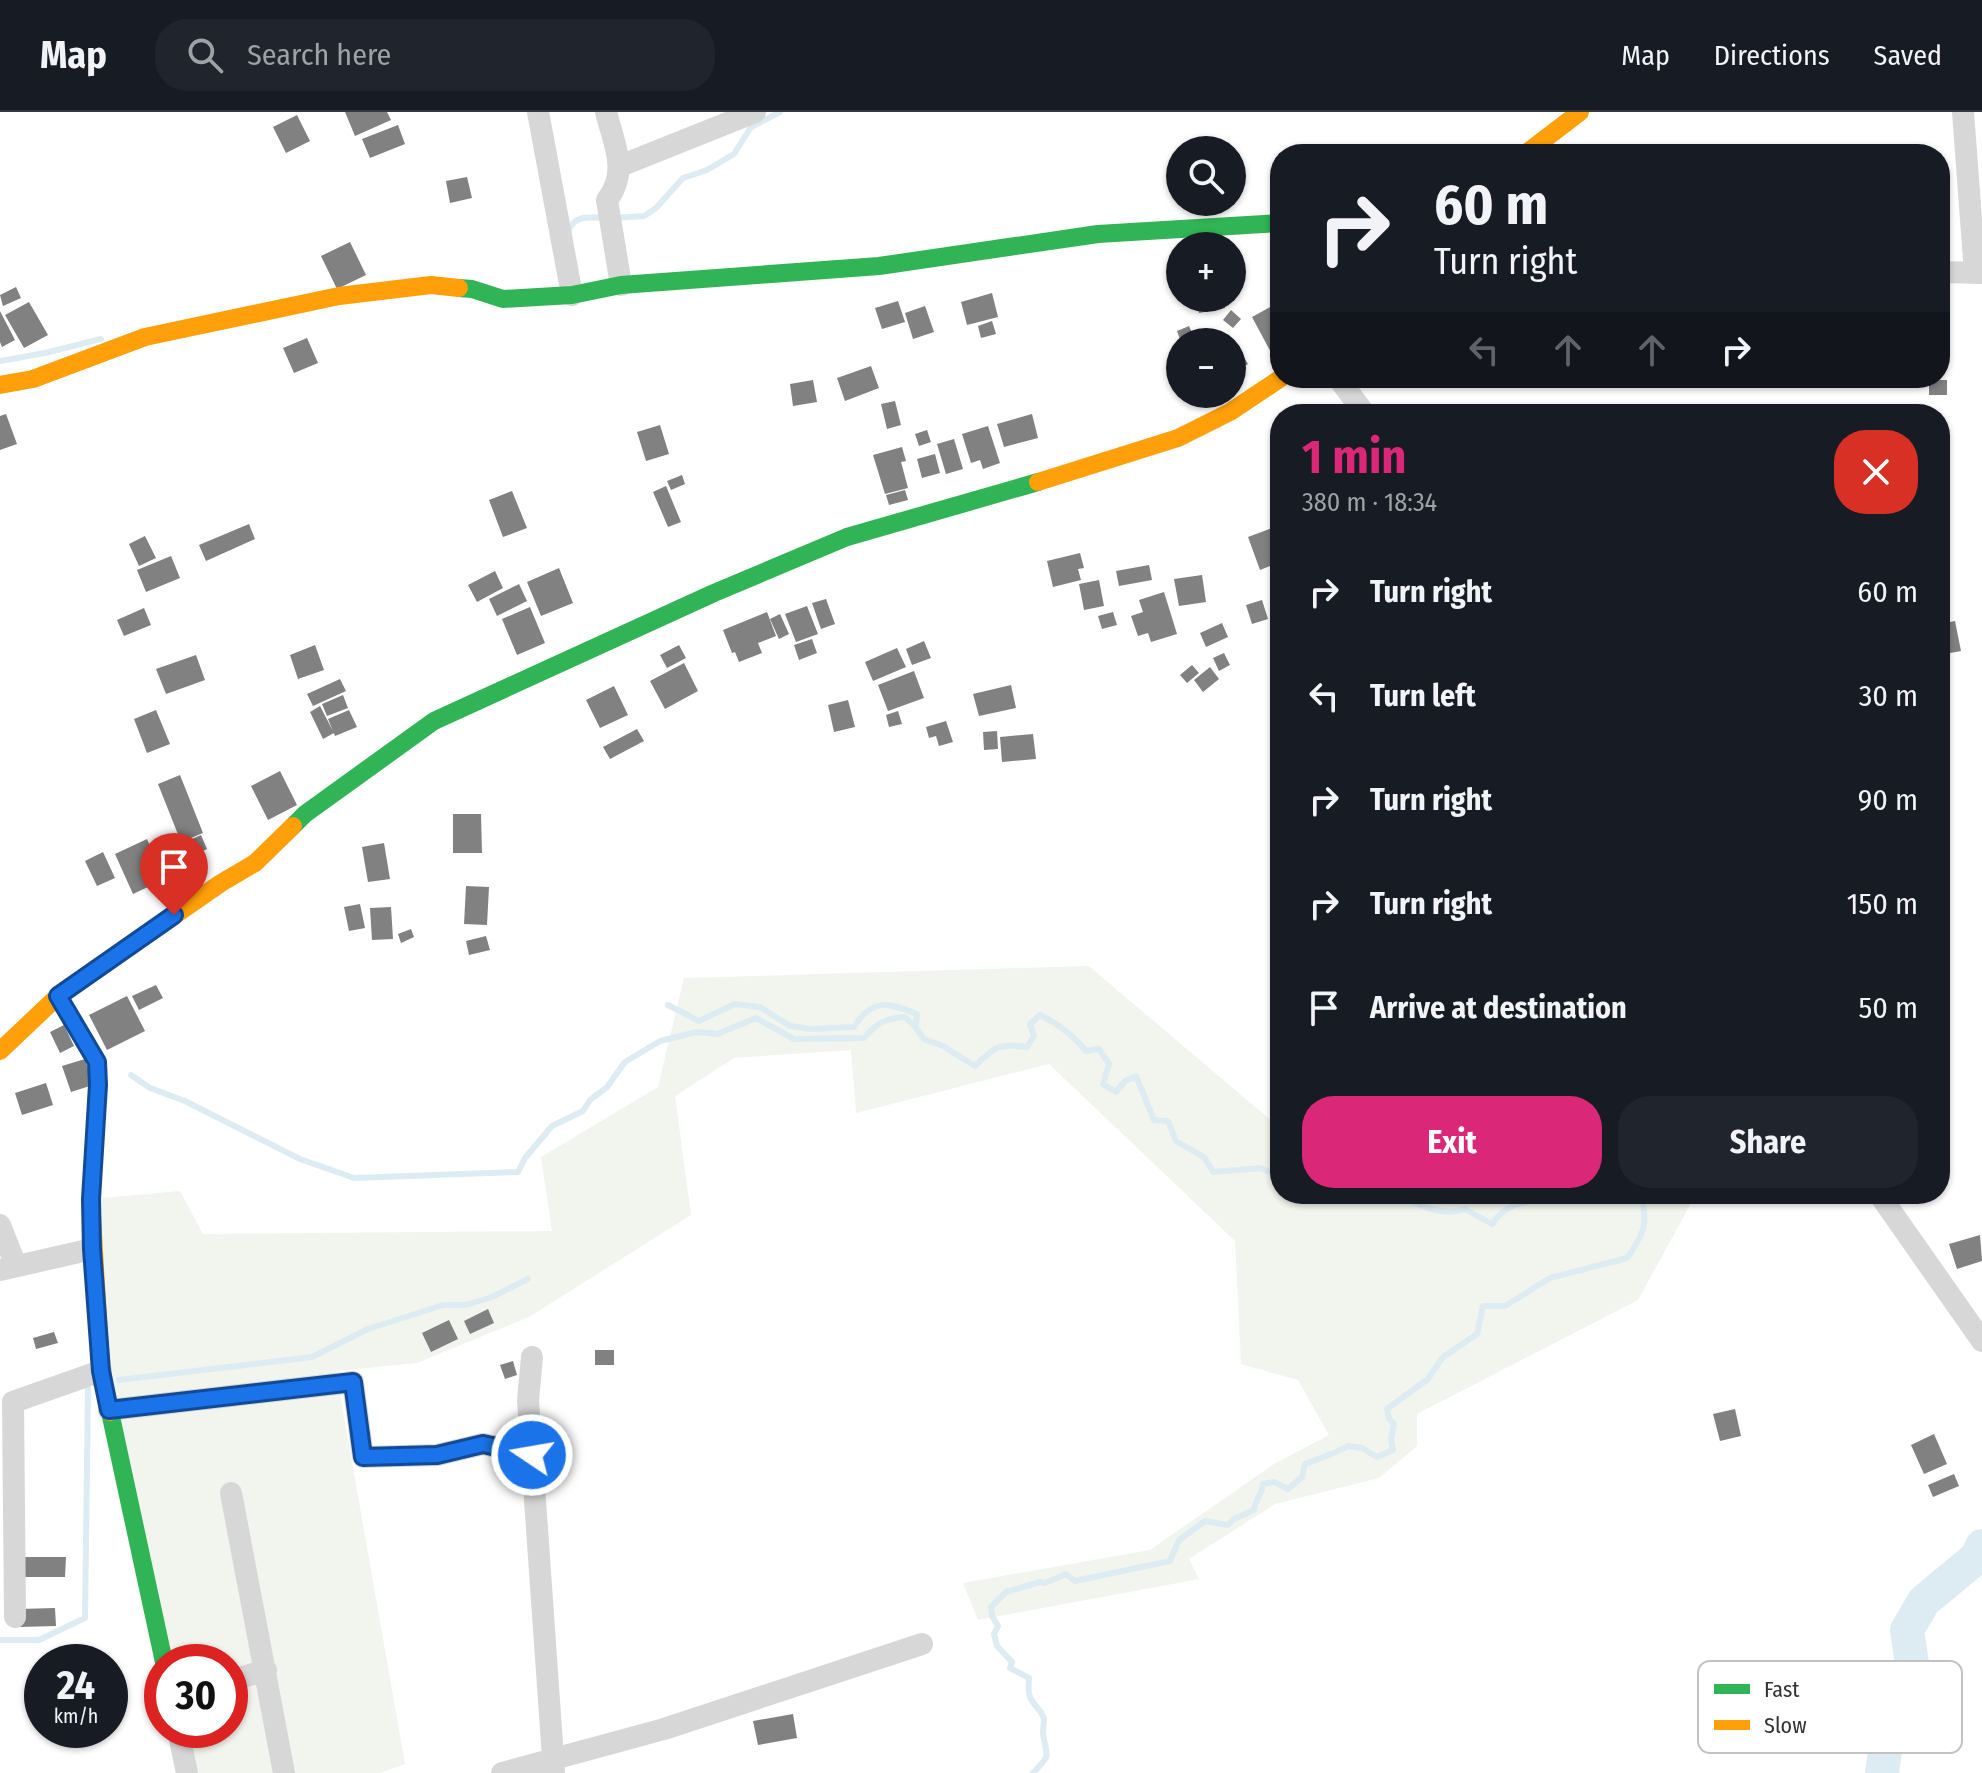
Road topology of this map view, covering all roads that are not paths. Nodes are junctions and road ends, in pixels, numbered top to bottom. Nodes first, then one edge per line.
1 (538, 112) edge
2 (606, 112) edge
3 (755, 112) edge
4 (1580, 112) edge
5 (1963, 112) edge
6 (714, 120) edge
7 (1538, 144) edge
8 (620, 166) junction
9 (1270, 224) edge
10 (1950, 272) edge
11 (1978, 273) edge
12 (621, 285) junction
13 (572, 295) junction
14 (0, 385) edge
15 (1270, 385) edge
16 (58, 996) junction
17 (0, 1051) edge
18 (1886, 1204) edge
19 (0, 1225) edge
20 (92, 1249) junction
21 (8, 1268) edge
22 (1982, 1341) edge
23 (532, 1357) dead end
24 (101, 1371) junction
25 (7, 1403) edge
26 (109, 1410) junction
27 (532, 1455) junction
28 (231, 1493) dead end
29 (15, 1617) dead end
30 (160, 1644) edge
31 (922, 1644) dead end
32 (266, 1670) junction
33 (248, 1676) edge
34 (182, 1748) edge
35 (553, 1766) edge
36 (187, 1773) edge
37 (284, 1773) edge
38 (502, 1773) edge

1 - 13 street
2 - 8 street
3 - 6 street
4 - 7 street
5 - 11 street
6 - 8 street
8 - 12 street
9 - 12 street
10 - 11 street
12 - 13 street
13 - 14 street
15 - 16 street
16 - 17 street
16 - 20 street
18 - 22 street
19 - 21 street
20 - 21 street
20 - 24 street
23 - 27 street
24 - 25 street
24 - 26 street
25 - 29 street
26 - 27 street
26 - 30 street
27 - 35 street
28 - 32 street
31 - 35 street
32 - 33 street
32 - 37 street
34 - 36 street
35 - 38 street

